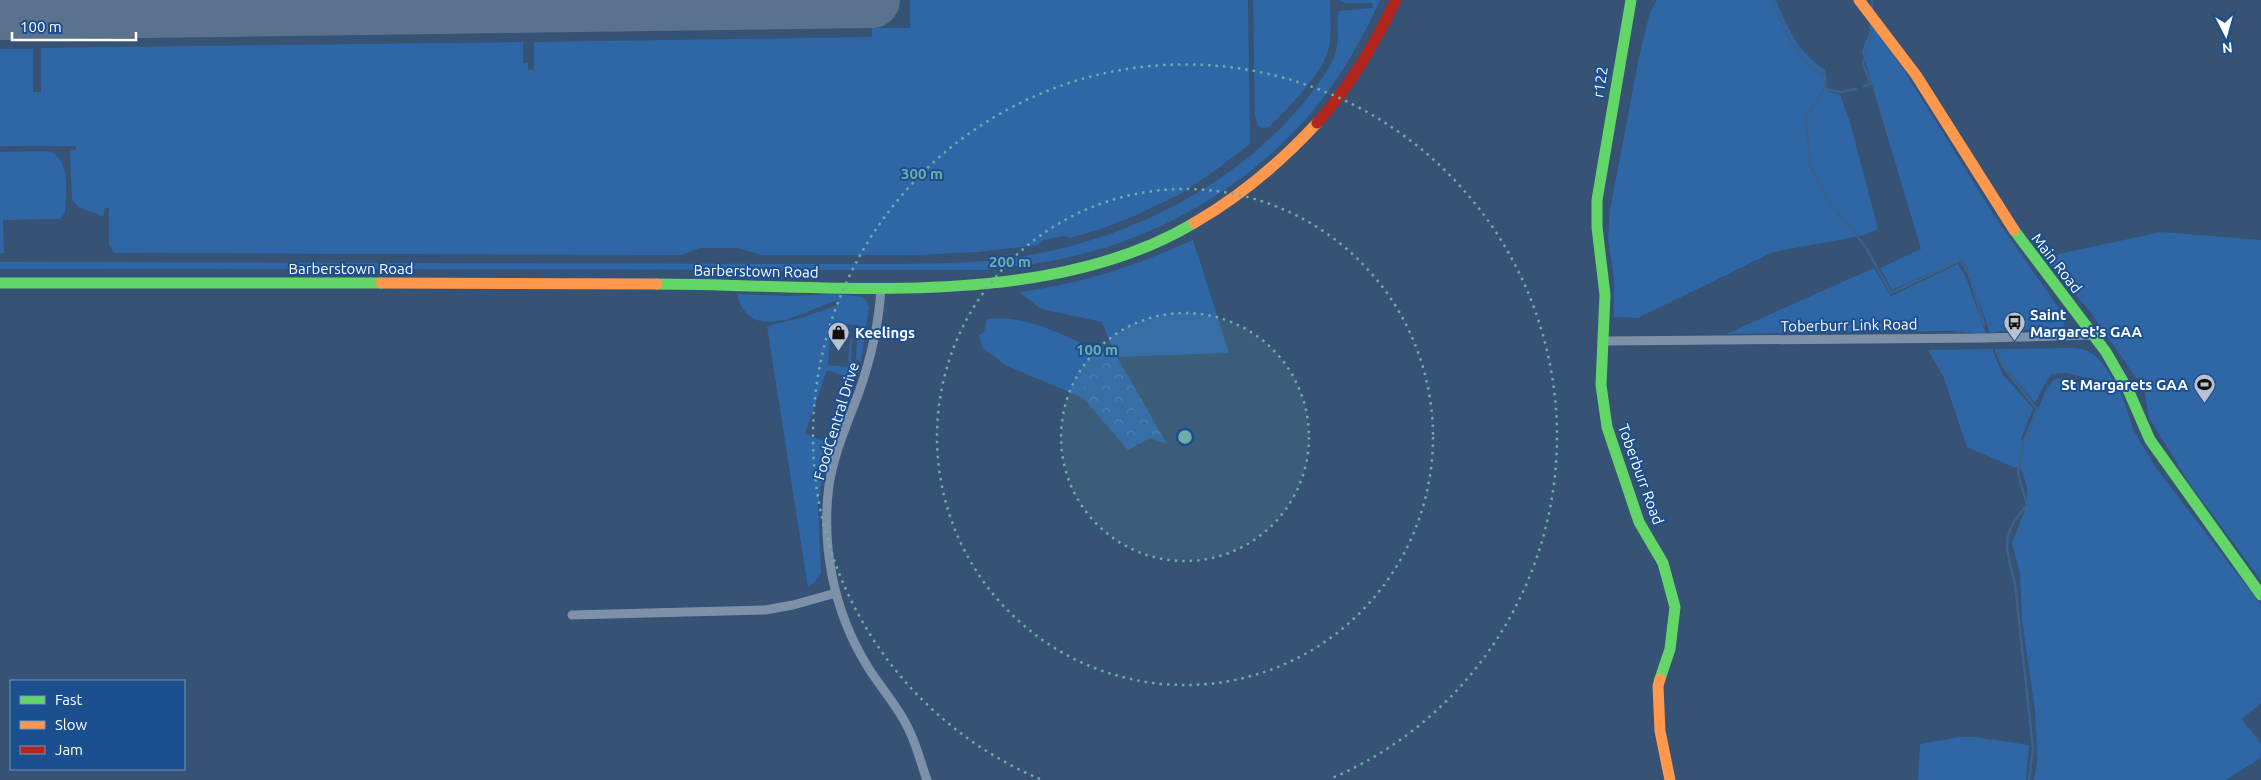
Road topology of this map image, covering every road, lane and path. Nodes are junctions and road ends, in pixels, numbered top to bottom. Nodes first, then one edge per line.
1 (1396, 0) edge
2 (1631, 0) edge
3 (1859, 0) edge
4 (1601, 170) joint
5 (0, 283) edge
6 (881, 288) junction
7 (2094, 335) junction
8 (1604, 341) junction
9 (836, 593) junction
10 (2261, 595) edge
11 (572, 615) dead end
12 (927, 780) edge
13 (1670, 780) edge

1 - 6 main road, Barberstown Road
2 - 4 main road, r122
3 - 7 main road, Main Road
4 - 8 main road, Toberburr Road
5 - 6 main road, Barberstown Road
6 - 9 street, FoodCentral Drive
7 - 8 street, Toberburr Link Road
7 - 10 main road, Main Road
8 - 13 main road, Toberburr Road
9 - 11 street
9 - 12 street, FoodCentral Drive

